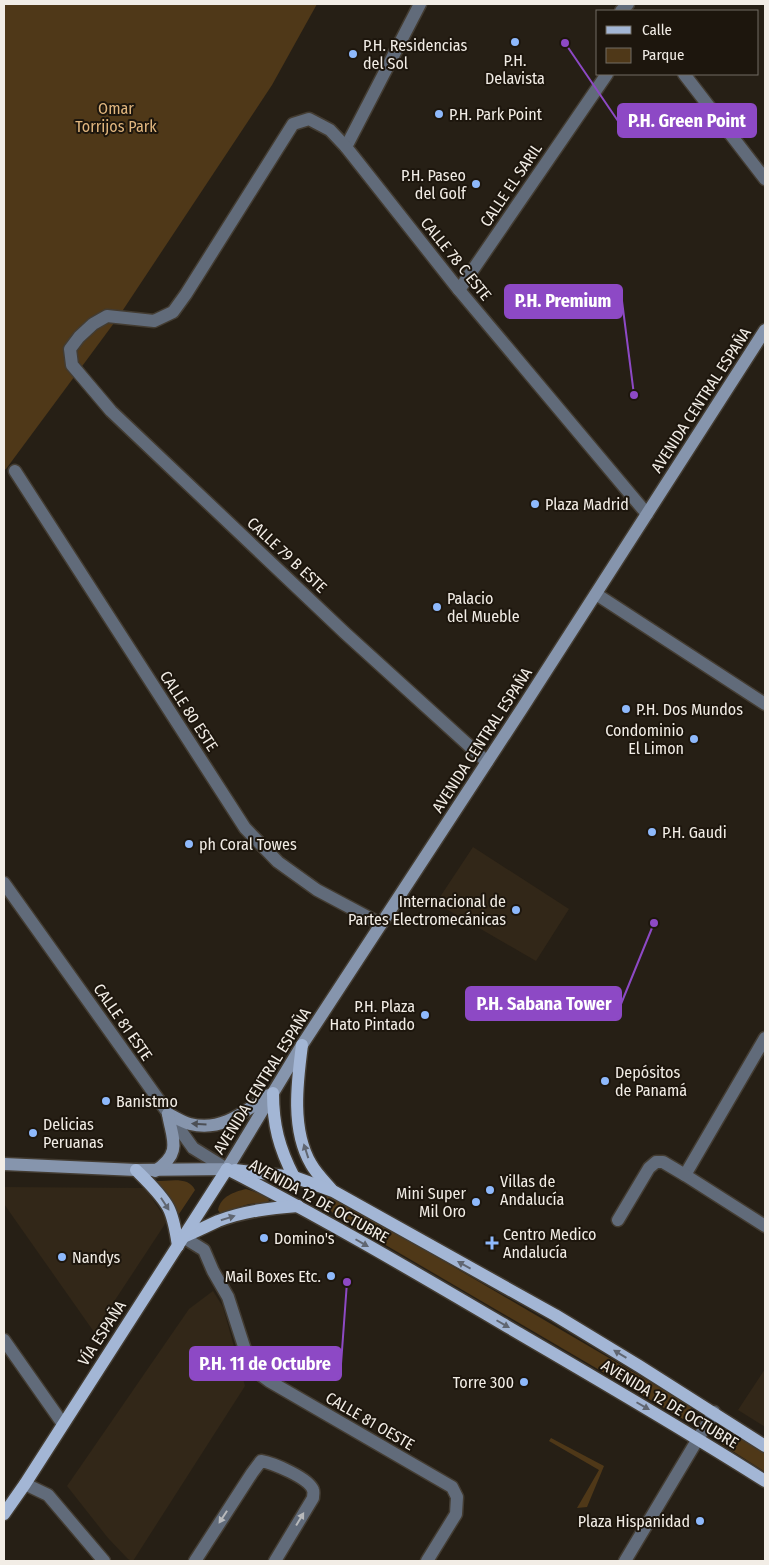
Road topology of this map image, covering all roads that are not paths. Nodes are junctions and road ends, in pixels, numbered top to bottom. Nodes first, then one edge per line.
1 (420, 4) edge
2 (606, 75) edge
3 (685, 75) edge
4 (346, 147) junction
5 (765, 179) edge
6 (459, 290) junction
7 (765, 330) edge
8 (72, 366) joint
9 (15, 471) dead end
10 (647, 514) junction
11 (596, 594) junction
12 (765, 704) edge
13 (487, 762) junction
14 (4, 883) edge
15 (380, 924) junction
16 (765, 1038) edge
17 (302, 1045) junction
18 (760, 1059) edge
19 (273, 1092) junction
20 (168, 1114) junction
21 (4, 1164) edge
22 (227, 1169) junction
23 (136, 1170) junction
24 (155, 1170) junction
25 (686, 1175) junction
26 (294, 1177) junction
27 (333, 1191) junction
28 (300, 1206) junction
29 (618, 1220) dead end
30 (765, 1226) edge
31 (181, 1241) junction
32 (4, 1340) edge
33 (714, 1412) junction
34 (63, 1424) junction
35 (698, 1438) junction
36 (765, 1446) edge
37 (765, 1481) edge
38 (24, 1484) junction
39 (4, 1514) edge
40 (104, 1561) edge
41 (195, 1561) edge
42 (275, 1561) edge
43 (427, 1561) edge
44 (625, 1561) edge

1 - 4 street
2 - 6 street, CALLE EL SARIL
3 - 5 street
4 - 6 street, CALLE 78 C ESTE
4 - 8 street, CALLE 78 C ESTE
6 - 10 street, CALLE 78 C ESTE
7 - 10 main road, AVENIDA CENTRAL ESPAÑA
8 - 13 street, CALLE 79 B ESTE
9 - 15 street, CALLE 80 ESTE
10 - 11 main road, AVENIDA CENTRAL ESPAÑA
11 - 12 street
11 - 13 main road, AVENIDA CENTRAL ESPAÑA
13 - 15 main road, AVENIDA CENTRAL ESPAÑA
14 - 20 street, CALLE 81 ESTE
15 - 17 main road, AVENIDA CENTRAL ESPAÑA
16 - 18 street
17 - 19 main road, AVENIDA CENTRAL ESPAÑA
27 -> 17 main road
18 - 25 street
19 -> 20 main road
19 - 22 main road, AVENIDA CENTRAL ESPAÑA
19 - 26 main road
20 - 22 street, CALLE 81 ESTE
20 - 24 main road
21 - 23 main road
22 - 24 main road
22 - 26 main road, AVENIDA 12 DE OCTUBRE
22 - 28 main road, AVENIDA 12 DE OCTUBRE
22 - 31 main road, VÍA ESPAÑA
23 - 24 main road
23 -> 31 main road
25 - 29 street
25 - 30 street
26 - 27 main road, AVENIDA 12 DE OCTUBRE
33 -> 27 main road, AVENIDA 12 DE OCTUBRE
31 -> 28 main road
28 -> 35 main road, AVENIDA 12 DE OCTUBRE
31 - 34 main road, VÍA ESPAÑA
31 - 43 street, CALLE 81 OESTE
32 - 34 street
33 - 35 street
33 - 36 main road, AVENIDA 12 DE OCTUBRE
34 - 38 main road, VÍA ESPAÑA
35 - 37 main road, AVENIDA 12 DE OCTUBRE
35 - 44 street
38 - 39 main road, VÍA ESPAÑA
38 - 40 street
42 -> 41 street

